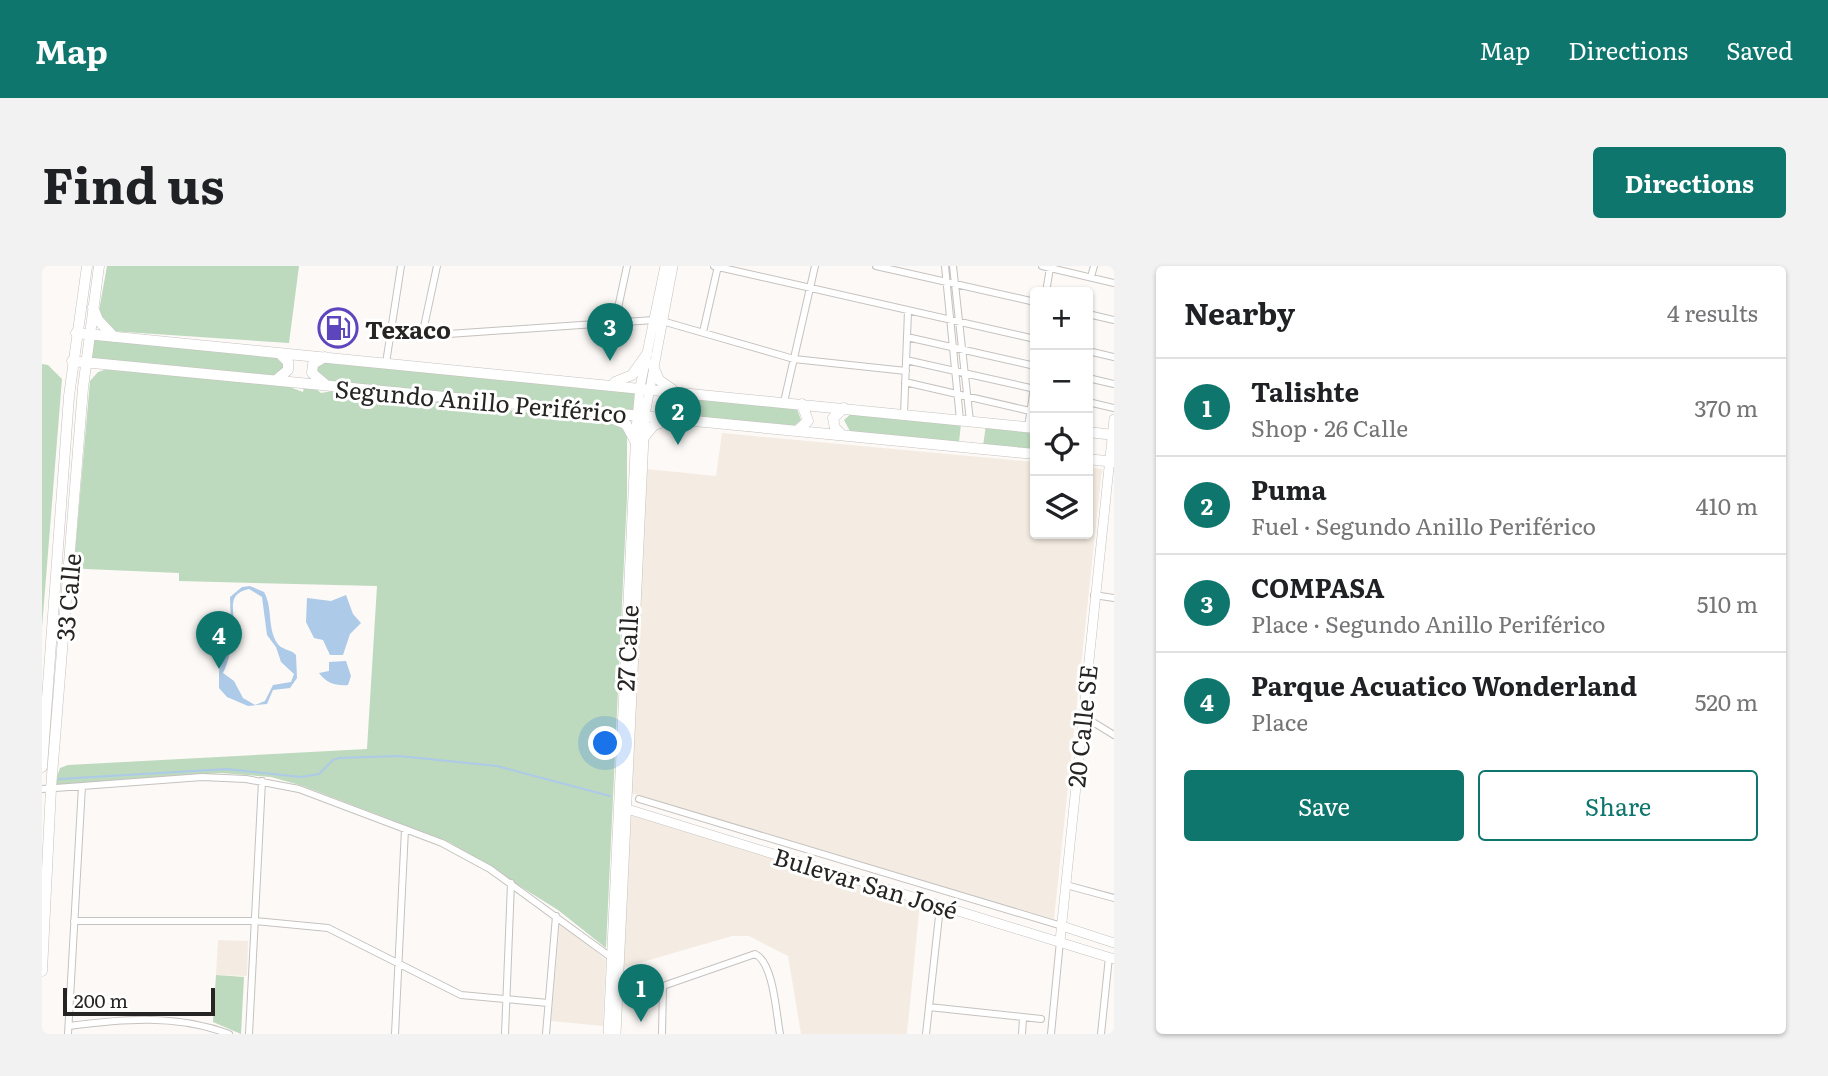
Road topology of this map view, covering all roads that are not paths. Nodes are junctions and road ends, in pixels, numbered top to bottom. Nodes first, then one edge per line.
1 (86, 266) edge
2 (99, 266) edge
3 (401, 266) edge
4 (437, 266) edge
5 (627, 266) edge
6 (666, 266) edge
7 (673, 266) edge
8 (717, 266) edge
9 (815, 266) edge
10 (876, 266) edge
11 (945, 266) edge
12 (953, 266) edge
13 (1094, 266) edge
14 (1046, 267) edge
15 (1091, 277) junction
16 (947, 282) junction
17 (1114, 283) edge
18 (955, 284) junction
19 (1046, 287) edge
20 (810, 289) junction
21 (1030, 301) edge
22 (93, 307) junction
23 (908, 311) junction
24 (1093, 315) edge
25 (658, 320) junction
26 (1114, 320) edge
27 (951, 321) junction
28 (615, 322) junction
29 (960, 323) junction
30 (703, 332) junction
31 (76, 333) junction
32 (93, 335) junction
33 (422, 336) junction
34 (115, 337) junction
35 (907, 337) junction
36 (390, 338) junction
37 (1030, 338) edge
38 (954, 348) junction
39 (962, 350) junction
40 (1093, 352) edge
41 (279, 353) junction
42 (326, 357) junction
43 (1114, 357) edge
44 (650, 359) junction
45 (794, 359) junction
46 (906, 360) junction
47 (72, 361) junction
48 (94, 363) junction
49 (386, 363) junction
50 (1030, 365) edge
51 (906, 371) junction
52 (956, 372) junction
53 (965, 374) junction
54 (1093, 379) edge
55 (276, 380) junction
56 (905, 382) junction
57 (604, 384) junction
58 (1114, 384) edge
59 (326, 385) junction
60 (1030, 386) edge
61 (83, 387) junction
62 (644, 388) junction
63 (676, 391) junction
64 (958, 395) junction
65 (968, 397) junction
66 (784, 402) junction
67 (1093, 403) edge
68 (802, 404) junction
69 (558, 407) junction
70 (844, 408) junction
71 (1114, 408) edge
72 (1030, 411) edge
73 (904, 414) junction
74 (641, 415) junction
75 (681, 419) junction
76 (1114, 419) edge
77 (965, 421) junction
78 (1030, 428) edge
79 (798, 430) junction
80 (1093, 433) edge
81 (842, 435) junction
82 (1113, 435) edge
83 (639, 439) junction
84 (1030, 454) edge
85 (1093, 459) edge
86 (1111, 461) edge
87 (58, 558) junction
88 (69, 571) junction
89 (1094, 595) junction
90 (1114, 598) edge
91 (1082, 716) junction
92 (1114, 735) edge
93 (42, 767) edge
94 (47, 775) edge
95 (262, 781) junction
96 (82, 786) junction
97 (47, 788) edge
98 (623, 794) junction
99 (639, 799) joint
100 (622, 808) junction
101 (405, 830) junction
102 (512, 883) junction
103 (1066, 885) junction
104 (1114, 891) edge
105 (1114, 898) edge
106 (556, 916) junction
107 (939, 916) dead end
108 (255, 921) junction
109 (74, 922) junction
110 (1062, 926) junction
111 (1060, 940) junction
112 (1114, 943) edge
113 (611, 958) junction
114 (1111, 958) edge
115 (399, 963) junction
116 (42, 971) edge
117 (663, 986) junction
118 (617, 995) junction
119 (507, 1000) junction
120 (548, 1003) junction
121 (929, 1007) junction
122 (1023, 1017) junction
123 (1041, 1019) dead end
124 (69, 1030) edge
125 (229, 1034) edge
126 (249, 1034) edge
127 (395, 1034) edge
128 (505, 1034) edge
129 (546, 1034) edge
130 (608, 1034) edge
131 (616, 1034) edge
132 (662, 1034) edge
133 (780, 1034) edge
134 (926, 1034) edge
135 (1021, 1034) edge
136 (1051, 1034) edge
137 (1101, 1034) edge

1 - 31 main road, 33 Calle
2 - 22 main road, 33 Calle
3 - 36 street
4 - 33 street
5 - 28 street
6 - 25 street
7 - 25 street
8 - 20 street
8 - 30 street
9 - 20 street
10 - 16 street
11 - 16 street
12 - 18 street
13 - 15 street
14 - 15 street
14 - 19 street
15 - 17 street
16 - 18 street
16 - 27 street
18 - 21 street
18 - 29 street
20 - 23 street
20 - 45 street
22 - 32 main road, 33 Calle
22 - 34 main road
23 - 27 street
23 - 35 street
24 - 26 street
25 - 28 street
25 - 30 street
25 - 44 street, 27 Calle
27 - 29 street
27 - 38 street
28 - 33 street
29 - 37 street
29 - 39 street
30 - 45 street
31 - 32 main road, Segundo Anillo Periférico
31 - 47 main road, 33 Calle
32 - 34 main road, Segundo Anillo Periférico
32 - 48 main road, 33 Calle
33 - 36 street
34 - 41 main road, Segundo Anillo Periférico
35 - 38 street
35 - 46 street
36 - 49 street
38 - 39 street
38 - 52 street
39 - 50 street
39 - 53 street
40 - 43 street
41 - 42 main road, Segundo Anillo Periférico
41 - 55 main road
42 - 49 main road, Segundo Anillo Periférico
42 - 59 main road
44 - 57 main road
44 - 62 street, 27 Calle
44 - 63 main road
45 - 51 street
45 - 66 street
46 - 51 street
46 - 52 street
47 - 48 main road, Segundo Anillo Periférico
47 - 87 main road, 33 Calle
48 - 55 main road, Segundo Anillo Periférico
48 - 61 main road, 33 Calle
48 - 61 main road
49 - 57 main road, Segundo Anillo Periférico
51 - 56 street
52 - 53 street
52 - 64 street
53 - 60 street
53 - 65 street
54 - 58 street
55 - 59 main road, Segundo Anillo Periférico
56 - 64 street
56 - 73 street
57 - 62 main road, Segundo Anillo Periférico
59 - 69 main road, Segundo Anillo Periférico
61 - 88 main road, 33 Calle
62 - 63 main road, Segundo Anillo Periférico
62 - 74 street, 27 Calle
63 - 66 main road, Segundo Anillo Periférico
64 - 65 street
64 - 77 street
65 - 72 street
65 - 77 street
66 - 68 main road, Segundo Anillo Periférico
67 - 71 street
68 - 70 main road, Segundo Anillo Periférico
68 - 79 main road
69 - 74 main road, Segundo Anillo Periférico
69 - 83 main road
70 - 73 main road, Segundo Anillo Periférico
70 - 81 main road
73 - 77 main road, Segundo Anillo Periférico
74 - 75 main road, Segundo Anillo Periférico
74 - 83 street, 27 Calle
75 - 79 main road, Segundo Anillo Periférico
75 - 83 main road
76 - 82 street, 20 Calle SE
77 - 78 main road, Segundo Anillo Periférico
79 - 81 main road, Segundo Anillo Periférico
80 - 82 main road
81 - 84 main road, Segundo Anillo Periférico
82 - 86 street, 20 Calle SE
83 - 98 street, 27 Calle
85 - 86 main road
86 - 89 street, 20 Calle SE
87 - 88 main road
87 - 93 main road, 33 Calle
88 - 94 main road, 33 Calle
89 - 90 street
89 - 91 street, 20 Calle SE
91 - 92 street
91 - 103 street, 20 Calle SE
94 - 97 main road, 33 Calle
95 - 96 street
95 - 101 street
95 - 108 street
96 - 97 street
96 - 109 street
97 - 116 main road, 33 Calle
98 - 99 street, Bulevar San José
98 - 100 street, 27 Calle
99 - 110 street, Bulevar San José
100 - 111 street, Bulevar San José
100 - 113 street, 27 Calle
100 - 118 street, 27 Calle
101 - 102 street
101 - 115 street
102 - 106 street
102 - 119 street
103 - 105 street
103 - 110 street, 20 Calle SE
104 - 105 street
106 - 113 street
106 - 120 street
107 - 121 street
108 - 109 street
108 - 115 street
108 - 126 street
109 - 124 street
110 - 111 street, 20 Calle SE
110 - 112 street, Bulevar San José
111 - 114 street, Bulevar San José
111 - 136 street, 20 Calle SE
113 - 130 street, 27 Calle
114 - 137 street
115 - 119 street
115 - 127 street
117 - 118 street
117 - 132 street
117 - 133 street
118 - 131 street, 27 Calle
119 - 120 street
119 - 128 street
120 - 129 street
121 - 122 street
121 - 134 street
122 - 123 street
122 - 135 street
124 - 125 street

